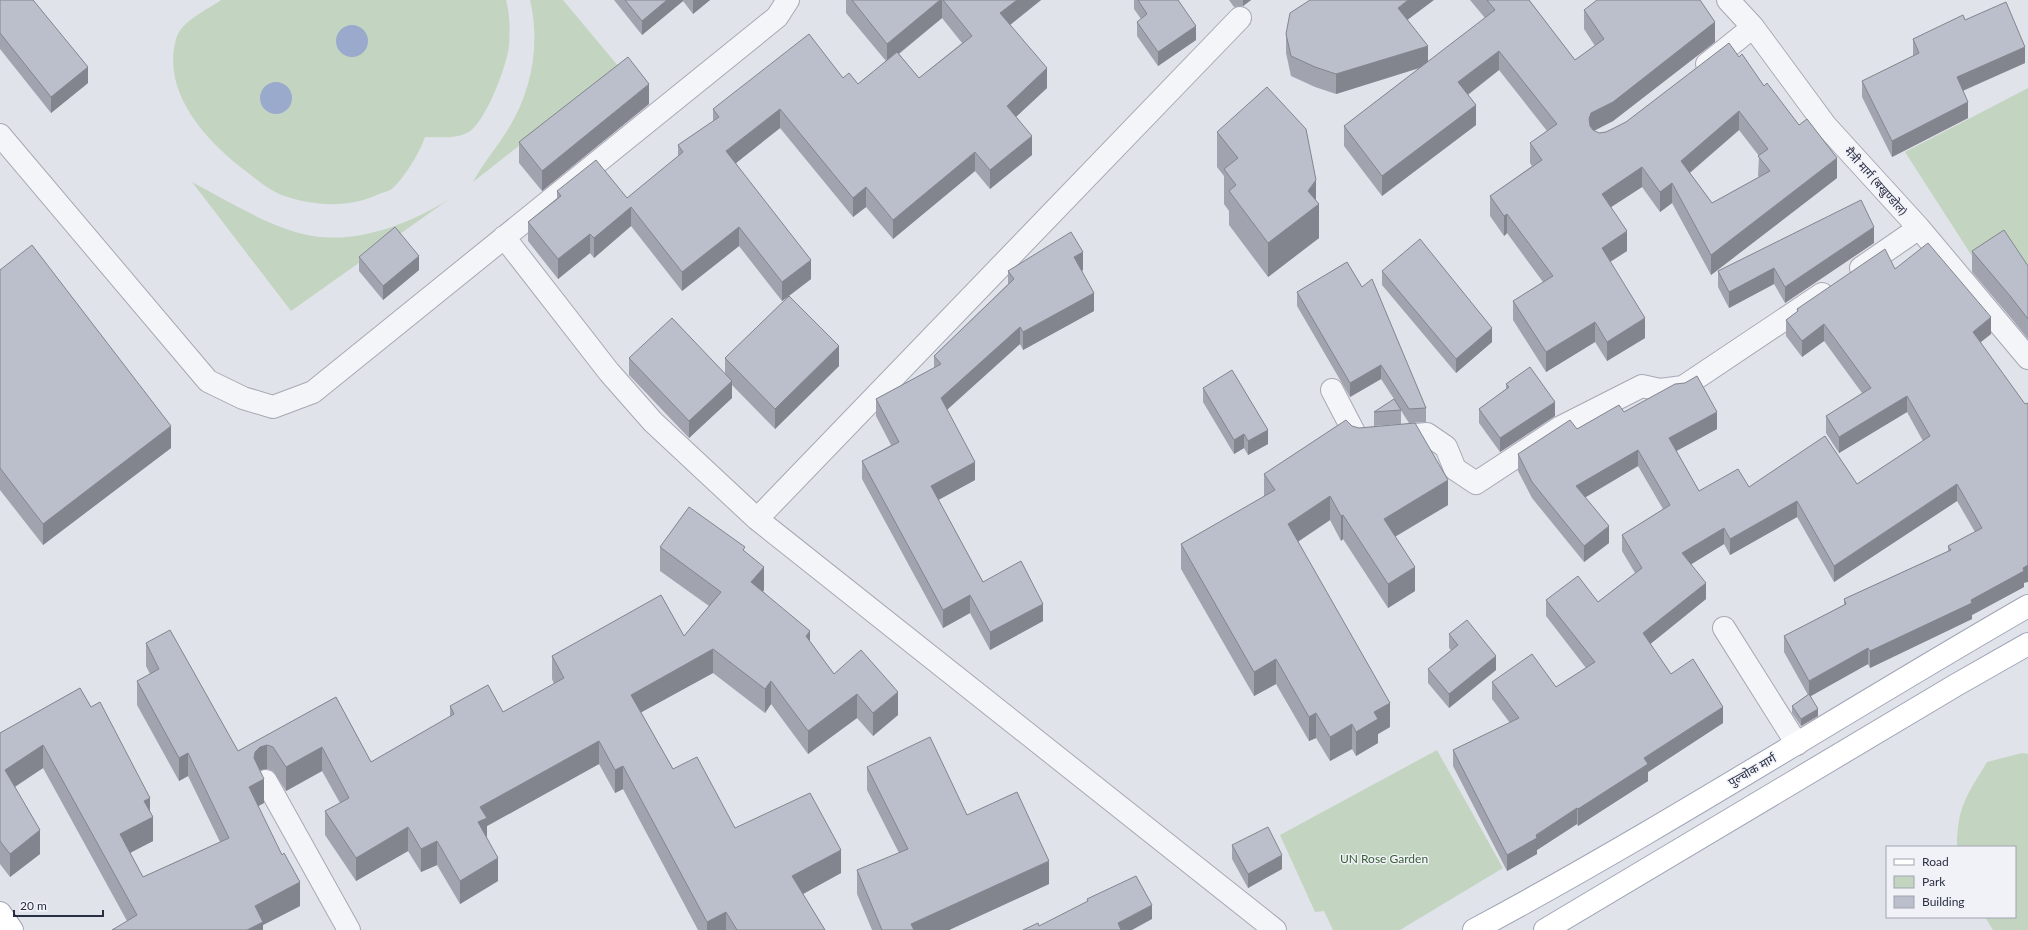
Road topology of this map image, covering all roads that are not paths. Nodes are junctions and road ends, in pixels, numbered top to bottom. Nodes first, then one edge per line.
1 (788, 0) edge
2 (1728, 0) edge
3 (1240, 18) dead end
4 (1753, 27) junction
5 (1694, 75) edge
6 (0, 135) edge
7 (1919, 228) junction
8 (504, 237) junction
9 (2028, 358) edge
10 (1332, 390) dead end
11 (756, 519) junction
12 (2028, 606) edge
13 (1724, 628) dead end
14 (2028, 644) edge
15 (1797, 744) junction
16 (266, 781) dead end
17 (0, 913) edge
18 (12, 930) edge
19 (349, 930) edge
20 (1275, 930) edge
21 (1474, 930) edge
22 (1545, 930) edge

1 - 8 street
2 - 4 street, मैत्री मार्ग (बखुण्डोल)
3 - 11 street
4 - 5 street
4 - 7 street, मैत्री मार्ग (बखुण्डोल)
6 - 8 street
7 - 9 street, मैत्री मार्ग (बखुण्डोल)
7 - 10 street
8 - 11 street
11 - 20 street
12 - 15 main road, पुल्चोक मार्ग
13 - 15 street
14 - 22 main road
15 - 21 main road, पुल्चोक मार्ग
16 - 19 street
17 - 18 main road

